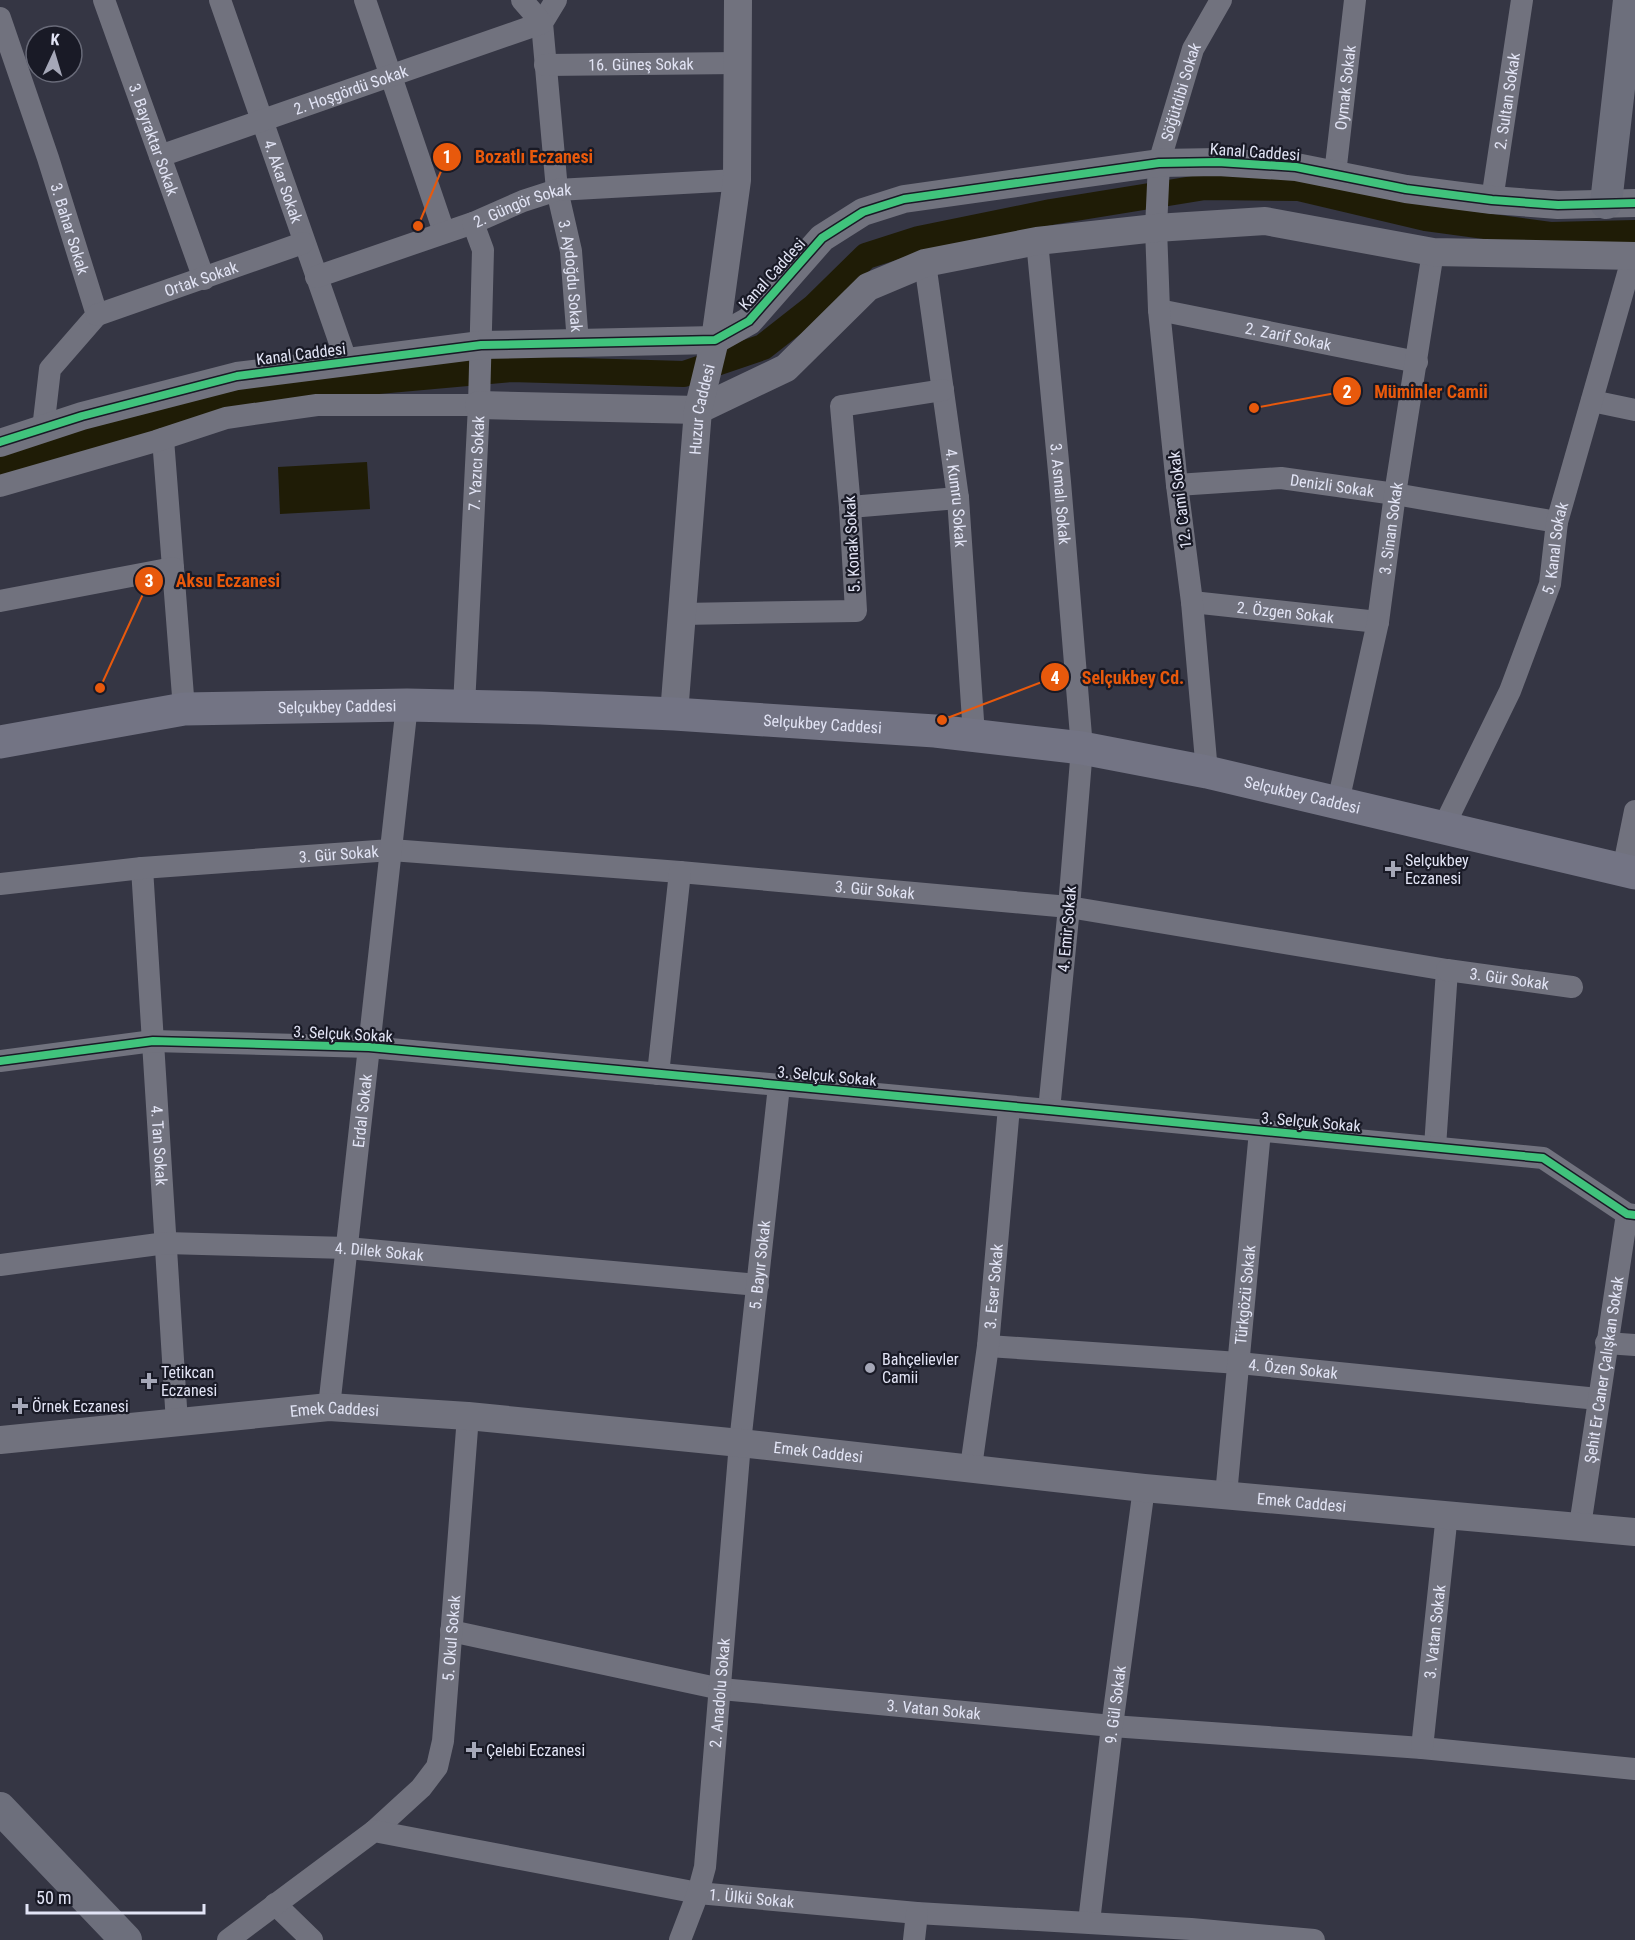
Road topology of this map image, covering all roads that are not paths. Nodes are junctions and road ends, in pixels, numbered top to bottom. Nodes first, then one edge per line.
1 (104, 0) edge
2 (220, 0) edge
3 (365, 0) edge
4 (522, 0) edge
5 (555, 0) edge
6 (738, 0) edge
7 (1221, 0) edge
8 (1355, 0) edge
9 (1522, 0) edge
10 (1627, 11) edge
11 (0, 18) edge
12 (542, 23) junction
13 (738, 63) junction
14 (545, 65) junction
15 (392, 74) junction
16 (262, 119) junction
17 (160, 156) junction
18 (1159, 169) junction
19 (1335, 174) junction
20 (737, 180) junction
21 (557, 190) junction
22 (1492, 200) junction
23 (1621, 203) edge
24 (1156, 220) junction
25 (472, 223) junction
26 (444, 232) junction
27 (1037, 241) junction
28 (303, 243) junction
29 (1433, 252) junction
30 (1634, 256) edge
31 (925, 263) junction
32 (316, 277) junction
33 (204, 279) junction
34 (1159, 310) junction
35 (97, 315) junction
36 (715, 340) junction
37 (578, 343) junction
38 (481, 345) junction
39 (1417, 362) junction
40 (347, 363) junction
41 (943, 390) junction
42 (700, 400) junction
43 (1592, 401) junction
44 (479, 405) junction
45 (1635, 410) edge
46 (43, 429) junction
47 (163, 439) junction
48 (0, 442) edge
49 (1177, 485) junction
50 (0, 486) edge
51 (1395, 494) junction
52 (958, 498) junction
53 (850, 507) junction
54 (1557, 522) junction
55 (173, 568) junction
56 (0, 601) edge
57 (1192, 602) junction
58 (682, 614) junction
59 (1378, 622) junction
60 (407, 705) junction
61 (464, 706) junction
62 (184, 709) junction
63 (674, 714) junction
64 (974, 735) junction
65 (0, 742) edge
66 (1082, 748) junction
67 (1207, 772) junction
68 (1338, 802) junction
69 (1635, 811) edge
70 (1443, 828) junction
71 (391, 850) junction
72 (142, 868) junction
73 (1629, 871) edge
74 (680, 872) junction
75 (0, 884) edge
76 (1069, 907) junction
77 (1447, 970) junction
78 (1572, 987) dead end
79 (153, 1041) junction
80 (369, 1047) junction
81 (0, 1061) edge
82 (658, 1074) junction
83 (779, 1086) junction
84 (1009, 1107) junction
85 (1048, 1110) junction
86 (1260, 1131) junction
87 (1435, 1147) junction
88 (1631, 1214) edge
89 (166, 1243) junction
90 (347, 1248) junction
91 (0, 1265) edge
92 (758, 1285) junction
93 (1606, 1343) junction
94 (1635, 1345) edge
95 (987, 1346) junction
96 (1239, 1363) junction
97 (1598, 1399) junction
98 (329, 1407) junction
99 (468, 1416) junction
100 (177, 1423) junction
101 (0, 1440) edge
102 (741, 1443) junction
103 (971, 1467) junction
104 (1144, 1488) junction
105 (1226, 1495) junction
106 (1447, 1514) junction
107 (1580, 1526) junction
108 (1635, 1532) edge
109 (451, 1631) junction
110 (721, 1689) junction
111 (1112, 1726) junction
112 (1422, 1748) junction
113 (1635, 1769) edge
114 (1, 1810) edge
115 (374, 1831) junction
116 (698, 1893) junction
117 (275, 1904) junction
118 (917, 1913) junction
119 (1089, 1922) junction
120 (1192, 1934) edge
121 (126, 1940) edge
122 (228, 1940) edge
123 (312, 1940) edge
124 (680, 1940) edge
125 (914, 1940) edge
126 (1314, 1940) edge

1 - 17 street, 3. Bayraktar Sokak
2 - 16 street, 4. Akar Sokak
3 - 15 street
4 - 12 street
5 - 12 street
6 - 13 street, Huzur Caddesi
7 - 18 street, Söğütdibi Sokak
8 - 19 street, Oymak Sokak
9 - 22 street, 2. Sultan Sokak
10 - 23 main road
11 - 35 street, 3. Bahar Sokak
12 - 14 street, 3. Aydoğdu Sokak
12 - 15 street, 2. Hoşgördü Sokak
13 - 14 street, 16. Güneş Sokak
13 - 20 street, Huzur Caddesi
14 - 21 street, 3. Aydoğdu Sokak
15 - 16 street, 2. Hoşgördü Sokak
15 - 26 street
16 - 17 street, 2. Hoşgördü Sokak
16 - 28 street, 4. Akar Sokak
17 - 33 street, 3. Bayraktar Sokak
18 - 19 street, Kanal Caddesi
18 - 24 street, Söğütdibi Sokak
18 - 36 street, Kanal Caddesi
19 - 22 street, Kanal Caddesi
20 - 21 street, 2. Güngör Sokak
20 - 36 street, Huzur Caddesi
21 - 25 street, 2. Güngör Sokak
21 - 37 street, 3. Aydoğdu Sokak
22 - 23 street, Kanal Caddesi
24 - 27 street
24 - 29 street
24 - 34 street, 12. Cami Sokak
25 - 26 street, 2. Güngör Sokak
25 - 38 street, 7. Yazıcı Sokak
26 - 32 street, 2. Güngör Sokak
27 - 31 street
27 - 66 street, 3. Asmalı Sokak
28 - 32 street, 4. Akar Sokak
28 - 33 street, Ortak Sokak
29 - 30 street
29 - 39 street, 3. Sinan Sokak
30 - 43 street, 5. Kanal Sokak
31 - 41 street, 4. Kumru Sokak
31 - 42 street
32 - 40 street, 4. Akar Sokak
33 - 35 street, Ortak Sokak
34 - 39 street, 2. Zarif Sokak
34 - 49 street, 12. Cami Sokak
35 - 46 street
36 - 37 street, Kanal Caddesi
36 - 42 street, Huzur Caddesi
37 - 38 street, Kanal Caddesi
38 - 40 street, Kanal Caddesi
38 - 44 street, 7. Yazıcı Sokak
39 - 51 street, 3. Sinan Sokak
40 - 46 street, Kanal Caddesi
41 - 52 street, 4. Kumru Sokak
41 - 53 street, 5. Konak Sokak
42 - 44 street
42 - 58 street, Huzur Caddesi
43 - 45 street
43 - 54 street, 5. Kanal Sokak
44 - 47 street
44 - 61 street, 7. Yazıcı Sokak
46 - 48 street, Kanal Caddesi
47 - 50 street
47 - 55 street
49 - 51 street, Denizli Sokak
49 - 57 street, 12. Cami Sokak
51 - 54 street, Denizli Sokak
51 - 59 street, 3. Sinan Sokak
52 - 53 street
52 - 64 street, 4. Kumru Sokak
53 - 58 street, 5. Konak Sokak
54 - 70 street, 5. Kanal Sokak
55 - 56 street
55 - 62 street
57 - 59 street, 2. Özgen Sokak
57 - 67 street, 12. Cami Sokak
58 - 63 street, Huzur Caddesi
59 - 68 street, 3. Sinan Sokak
60 - 61 main road, Selçukbey Caddesi
60 - 62 main road, Selçukbey Caddesi
60 - 71 street, Erdal Sokak
61 - 63 main road, Selçukbey Caddesi
62 - 65 main road, Selçukbey Caddesi
63 - 64 main road, Selçukbey Caddesi
64 - 66 main road, Selçukbey Caddesi
66 - 67 main road, Selçukbey Caddesi
66 - 76 street, 4. Emir Sokak
67 - 68 main road, Selçukbey Caddesi
68 - 70 main road, Selçukbey Caddesi
69 - 73 street
70 - 73 main road, Selçukbey Caddesi
71 - 72 street, 3. Gür Sokak
71 - 74 street, 3. Gür Sokak
71 - 80 street, Erdal Sokak
72 - 75 street, 3. Gür Sokak
72 - 79 street, 4. Tan Sokak
74 - 76 street, 3. Gür Sokak
74 - 82 street
76 - 77 street, 3. Gür Sokak
76 - 85 street, 4. Emir Sokak
77 - 78 street, 3. Gür Sokak
77 - 87 street
79 - 80 street, 3. Selçuk Sokak
79 - 81 street, 3. Selçuk Sokak
79 - 89 street, 4. Tan Sokak
80 - 82 street, 3. Selçuk Sokak
80 - 90 street, Erdal Sokak
82 - 83 street, 3. Selçuk Sokak
83 - 84 street, 3. Selçuk Sokak
83 - 92 street, 5. Bayır Sokak
84 - 85 street, 3. Selçuk Sokak
84 - 95 street, 3. Eser Sokak
85 - 86 street, 3. Selçuk Sokak
86 - 87 street, 3. Selçuk Sokak
86 - 96 street, Türkgözü Sokak
87 - 88 street, 3. Selçuk Sokak
88 - 93 street, Şehit Er Caner Çalışkan Sokak
89 - 90 street, 4. Dilek Sokak
89 - 91 street, 4. Dilek Sokak
89 - 100 street, 4. Tan Sokak
90 - 92 street, 4. Dilek Sokak
90 - 98 street, Erdal Sokak
92 - 102 street, 5. Bayır Sokak
93 - 94 street
93 - 97 street, Şehit Er Caner Çalışkan Sokak
95 - 96 street, 4. Özen Sokak
95 - 103 street, 3. Eser Sokak
96 - 97 street, 4. Özen Sokak
96 - 105 street, Türkgözü Sokak
97 - 107 street, Şehit Er Caner Çalışkan Sokak
98 - 99 street, Emek Caddesi
98 - 100 street, Emek Caddesi
99 - 102 street, Emek Caddesi
99 - 109 street, 5. Okul Sokak
100 - 101 street, Emek Caddesi
102 - 103 street, Emek Caddesi
102 - 110 street, 2. Anadolu Sokak
103 - 104 street, Emek Caddesi
104 - 105 street, Emek Caddesi
104 - 111 street, 9. Gül Sokak
105 - 106 street, Emek Caddesi
106 - 107 street, Emek Caddesi
106 - 112 street, 3. Vatan Sokak
107 - 108 street, Emek Caddesi
109 - 110 street, 3. Vatan Sokak
109 - 115 street, 5. Okul Sokak
110 - 111 street, 3. Vatan Sokak
110 - 116 street, 2. Anadolu Sokak
111 - 112 street, 3. Vatan Sokak
111 - 119 street, 9. Gül Sokak
112 - 113 street, 3. Vatan Sokak
114 - 121 main road
115 - 116 street, 1. Ülkü Sokak
115 - 117 street
116 - 118 street, 1. Ülkü Sokak
116 - 124 street, 2. Anadolu Sokak
117 - 122 street
117 - 123 street
118 - 119 street, 1. Ülkü Sokak
118 - 125 street
119 - 120 street, 1. Ülkü Sokak
120 - 126 street, 1. Ülkü Sokak

